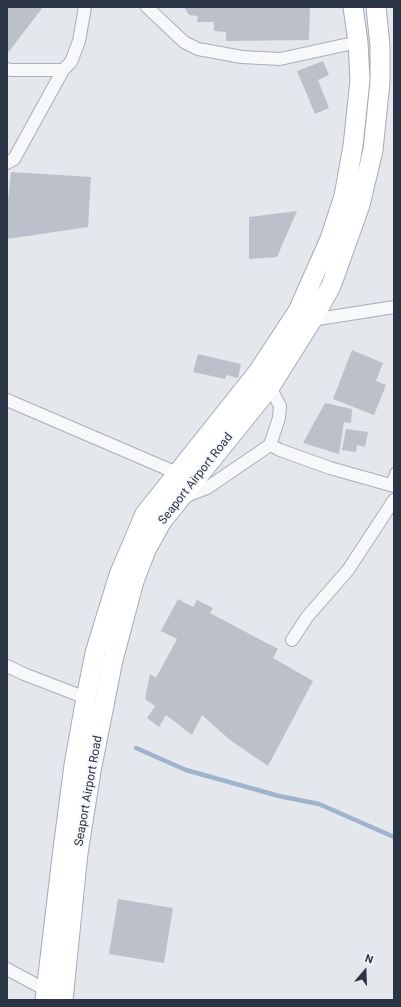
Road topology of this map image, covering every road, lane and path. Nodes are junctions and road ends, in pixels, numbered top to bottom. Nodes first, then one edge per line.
1 (85, 7) edge
2 (147, 7) edge
3 (353, 7) edge
4 (376, 7) edge
5 (358, 42) junction
6 (7, 69) edge
7 (63, 70) junction
8 (7, 163) edge
9 (394, 307) edge
10 (312, 320) junction
11 (258, 372) junction
12 (270, 387) junction
13 (7, 400) edge
14 (270, 445) junction
15 (394, 471) edge
16 (177, 473) junction
17 (392, 485) edge
18 (180, 499) junction
19 (394, 500) edge
20 (292, 640) dead end
21 (7, 666) edge
22 (86, 698) junction
23 (7, 969) edge
24 (46, 995) edge
25 (63, 1000) edge

1 - 7 street
2 - 5 street
3 - 5 main road, Seaport Airport Road
4 - 10 main road, Seaport Airport Road
5 - 11 main road, Seaport Airport Road
6 - 7 street
7 - 8 street
9 - 10 street
10 - 12 main road, Seaport Airport Road
11 - 12 street
11 - 16 main road, Seaport Airport Road
12 - 14 street
12 - 18 main road, Seaport Airport Road
13 - 16 street
14 - 17 street
14 - 18 street
15 - 17 lane
16 - 22 main road, Seaport Airport Road
18 - 25 main road, Seaport Airport Road
19 - 20 street
21 - 22 street
22 - 24 main road, Seaport Airport Road
23 - 24 street

